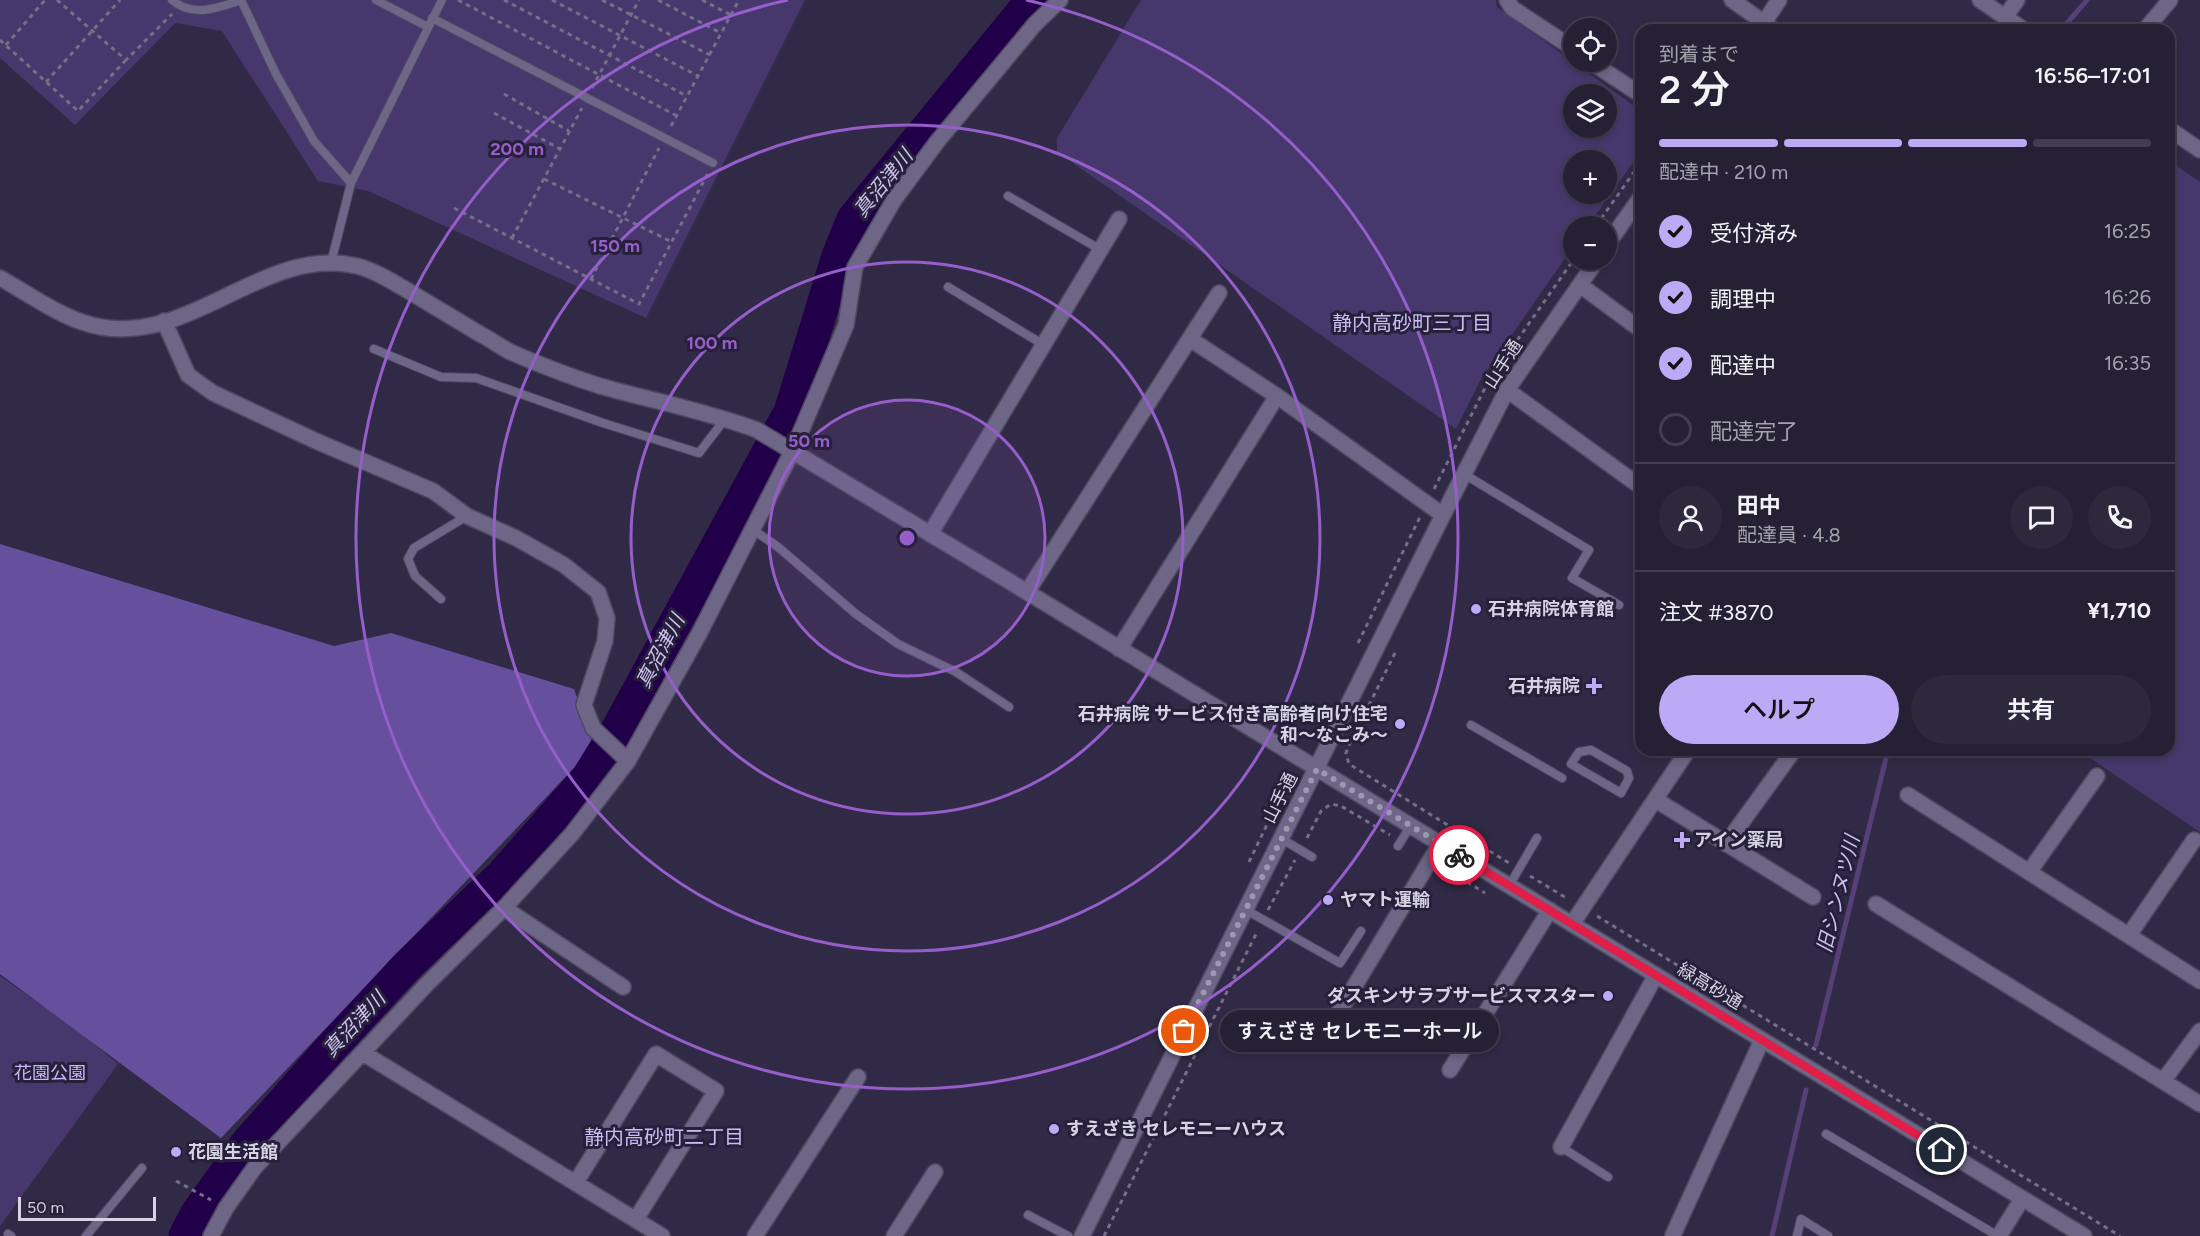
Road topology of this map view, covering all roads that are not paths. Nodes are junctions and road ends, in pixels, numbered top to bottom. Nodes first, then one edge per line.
1 (172, 0) edge
2 (241, 0) edge
3 (376, 0) edge
4 (442, 0) edge
5 (1060, 0) edge
6 (1507, 0) edge
7 (1732, 0) edge
8 (1779, 0) edge
9 (1980, 0) edge
10 (2017, 0) edge
11 (2170, 0) edge
12 (2005, 17) junction
13 (432, 18) junction
14 (1762, 24) edge
15 (1767, 24) edge
16 (2015, 24) edge
17 (2150, 24) edge
18 (428, 27) junction
19 (1563, 43) edge
20 (1606, 72) edge
21 (1635, 91) edge
22 (2175, 133) edge
23 (2200, 150) edge
24 (713, 163) road end
25 (351, 183) junction
26 (1008, 196) dead end
27 (1635, 205) edge
28 (1119, 219) dead end
29 (1617, 231) edge
30 (1101, 250) junction
31 (331, 263) junction
32 (1590, 270) edge
33 (0, 278) edge
34 (1580, 285) junction
35 (948, 286) dead end
36 (1219, 292) dead end
37 (164, 321) junction
38 (1635, 326) edge
39 (1190, 339) junction
40 (1044, 345) junction
41 (374, 349) dead end
42 (1508, 390) junction
43 (1277, 396) junction
44 (726, 418) junction
45 (789, 448) junction
46 (1464, 474) junction
47 (1635, 483) edge
48 (1443, 515) junction
49 (467, 516) junction
50 (751, 529) junction
51 (930, 534) junction
52 (1027, 592) junction
53 (441, 599) dead end
54 (1619, 605) dead end
55 (1119, 650) junction
56 (1009, 707) dead end
57 (1471, 725) dead end
58 (1684, 756) edge
59 (1790, 756) edge
60 (623, 757) junction
61 (1317, 769) junction
62 (2097, 776) dead end
63 (1562, 778) dead end
64 (1621, 793) joint
65 (1908, 795) dead end
66 (1656, 800) junction
67 (1411, 825) junction
68 (1537, 838) dead end
69 (1282, 839) junction
70 (2194, 840) dead end
71 (1440, 844) junction
72 (1726, 844) junction
73 (1398, 846) dead end
74 (1312, 857) dead end
75 (2029, 872) junction
76 (1509, 886) junction
77 (1813, 897) dead end
78 (1876, 904) dead end
79 (504, 908) junction
80 (1246, 910) junction
81 (1550, 910) junction
82 (1572, 924) junction
83 (1361, 931) dead end
84 (2129, 935) junction
85 (1656, 975) junction
86 (2200, 981) edge
87 (623, 987) dead end
88 (1339, 1012) dead end
89 (2200, 1031) edge
90 (1762, 1040) junction
91 (363, 1053) junction
92 (1450, 1070) dead end
93 (858, 1077) dead end
94 (2163, 1081) junction
95 (2200, 1104) edge
96 (1826, 1134) dead end
97 (1561, 1147) joint
98 (142, 1168) dead end
99 (935, 1172) dead end
100 (1608, 1177) dead end
101 (576, 1182) junction
102 (2022, 1199) junction
103 (1028, 1215) dead end
104 (636, 1219) junction
105 (1673, 1235) edge
106 (86, 1236) edge
107 (212, 1236) edge
108 (662, 1236) edge
109 (755, 1236) edge
110 (894, 1236) edge
111 (1068, 1236) edge
112 (1082, 1236) edge
113 (1797, 1236) edge
114 (1828, 1236) edge
115 (1998, 1236) edge
116 (2084, 1236) edge

1 - 2 lane
2 - 25 lane
3 - 18 lane
4 - 13 lane
5 - 45 street
6 - 19 street
7 - 14 street
8 - 15 street
9 - 12 street
10 - 12 street
11 - 17 street
12 - 16 street
13 - 18 lane
13 - 24 lane
18 - 25 lane
20 - 21 street
22 - 23 street
25 - 31 lane
26 - 30 lane
27 - 29 street
28 - 30 street
30 - 40 street
31 - 37 street, 緑高砂通
31 - 44 street, 緑高砂通
32 - 34 street, 山手通
33 - 37 street, 緑高砂通
34 - 38 street
34 - 42 street, 山手通
35 - 40 lane
36 - 39 street
37 - 49 street
39 - 43 street
39 - 52 street
40 - 51 street
41 - 44 lane
42 - 46 street, 山手通
42 - 47 street
43 - 48 street
43 - 55 street
44 - 45 street, 緑高砂通
45 - 50 street
45 - 51 street, 緑高砂通
46 - 48 street, 山手通
46 - 54 lane
48 - 61 street, 山手通
49 - 53 lane
49 - 60 street
50 - 56 lane
50 - 60 street
51 - 52 street, 緑高砂通
52 - 55 street, 緑高砂通
55 - 61 street, 緑高砂通
57 - 63 lane
58 - 66 street
59 - 72 street
60 - 79 street
61 - 67 street, 緑高砂通
61 - 69 street, 山手通
62 - 75 street
64 - 64 lane
65 - 75 street
66 - 72 street
66 - 82 street
67 - 71 street, 緑高砂通
67 - 73 lane
68 - 76 lane
69 - 74 lane
69 - 80 street, 山手通
70 - 84 street
71 - 76 street, 緑高砂通
71 - 88 street
72 - 77 street
75 - 84 street
76 - 81 street, 緑高砂通
78 - 94 street
79 - 87 street
79 - 91 street
80 - 83 lane
80 - 112 street, 山手通
81 - 82 street, 緑高砂通
81 - 92 street
82 - 85 street, 緑高砂通
84 - 86 street
85 - 90 street, 緑高砂通
85 - 97 street
89 - 94 street
90 - 102 street, 緑高砂通
90 - 105 street
91 - 101 street
91 - 107 street
93 - 109 street
94 - 95 street
96 - 115 lane
97 - 100 lane
98 - 106 lane
99 - 110 street
101 - 104 street
101 - 104 street
102 - 115 street
102 - 116 street, 緑高砂通
103 - 111 lane
104 - 108 street
113 - 114 lane

